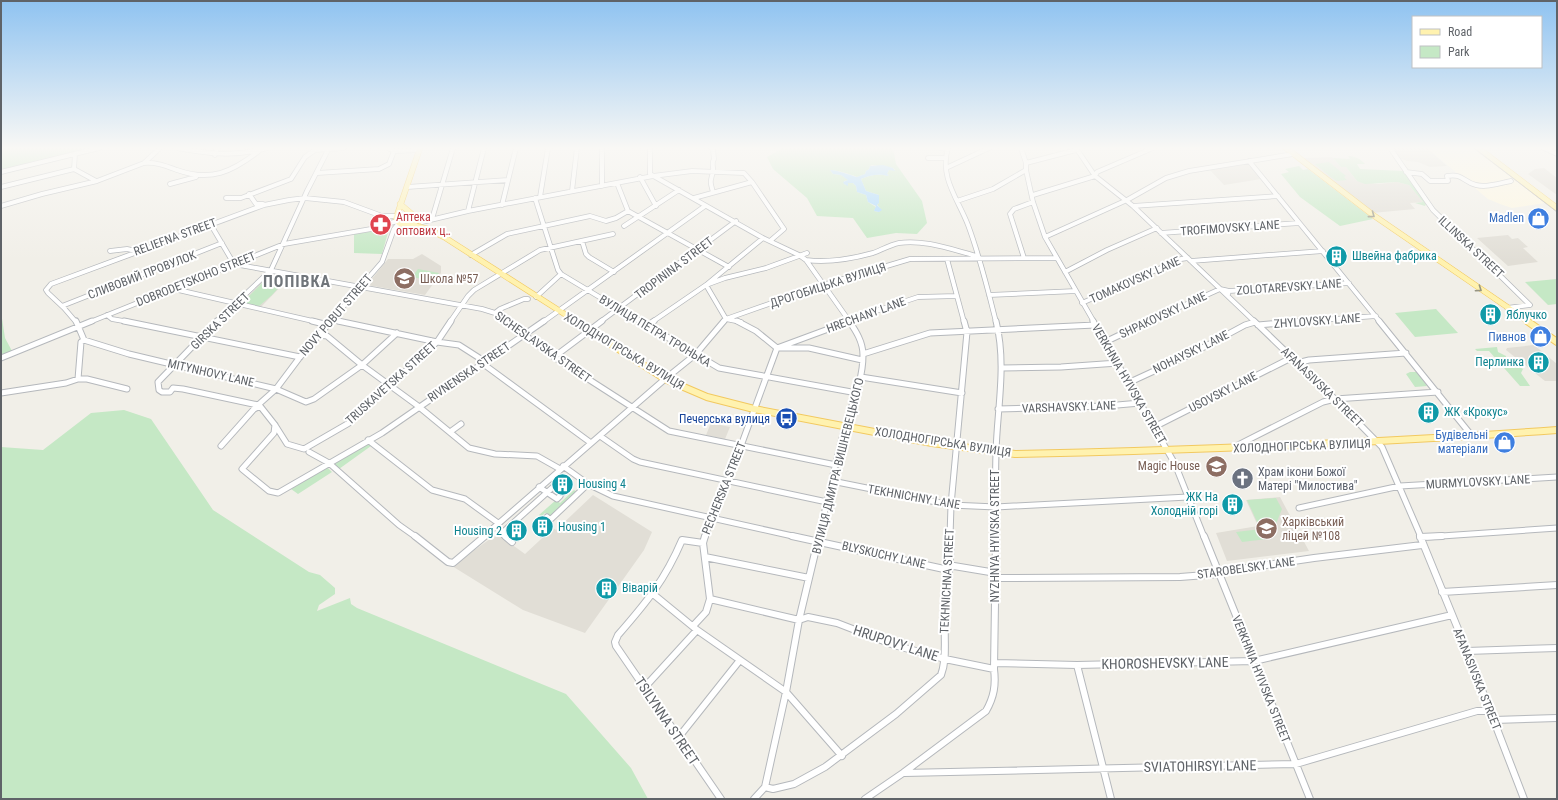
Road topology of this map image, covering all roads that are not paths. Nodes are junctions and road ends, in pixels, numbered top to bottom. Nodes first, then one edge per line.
1 (79, 185) edge
2 (273, 185) edge
3 (310, 185) edge
4 (436, 185) edge
5 (442, 185) edge
6 (474, 185) edge
7 (507, 185) edge
8 (542, 185) edge
9 (573, 185) edge
10 (607, 185) edge
11 (618, 185) edge
12 (645, 185) edge
13 (670, 185) edge
14 (711, 185) edge
15 (739, 185) edge
16 (754, 185) edge
17 (949, 185) edge
18 (999, 185) edge
19 (1030, 185) edge
20 (1064, 185) edge
21 (1107, 185) edge
22 (1153, 185) edge
23 (1269, 185) edge
24 (1334, 185) edge
25 (1415, 185) edge
26 (1527, 185) edge
27 (1532, 185) edge
28 (602, 186) joint
29 (407, 187) joint
30 (679, 190) junction
31 (572, 191) junction
32 (713, 192) junction
33 (249, 194) junction
34 (1032, 195) junction
35 (1278, 196) junction
36 (540, 197) junction
37 (226, 198) dead end
38 (305, 198) junction
39 (535, 198) junction
40 (694, 198) junction
41 (1127, 200) junction
42 (957, 201) junction
43 (1033, 202) junction
44 (400, 204) junction
45 (1557, 204) edge
46 (264, 205) junction
47 (502, 205) junction
48 (1, 206) edge
49 (656, 206) junction
50 (705, 206) junction
51 (1134, 206) junction
52 (1557, 208) edge
53 (468, 211) junction
54 (628, 211) junction
55 (410, 214) junction
56 (388, 217) junction
57 (638, 217) junction
58 (432, 219) junction
59 (398, 220) junction
60 (420, 221) junction
61 (736, 221) junction
62 (1299, 223) junction
63 (211, 224) junction
64 (387, 225) junction
65 (411, 225) junction
66 (544, 226) junction
67 (624, 226) dead end
68 (428, 228) junction
69 (1157, 228) junction
70 (667, 232) junction
71 (1161, 232) junction
72 (613, 234) dead end
73 (1045, 237) junction
74 (763, 238) junction
75 (582, 241) junction
76 (770, 241) junction
77 (222, 243) junction
78 (284, 244) junction
79 (550, 247) junction
80 (698, 250) junction
81 (110, 251) dead end
82 (137, 251) junction
83 (1322, 251) junction
84 (807, 253) dead end
85 (471, 255) junction
86 (799, 255) junction
87 (978, 257) junction
88 (1024, 258) junction
89 (1057, 258) junction
90 (947, 259) junction
91 (806, 260) junction
92 (1190, 260) junction
93 (234, 264) junction
94 (729, 267) junction
95 (271, 270) junction
96 (614, 272) junction
97 (1065, 272) junction
98 (501, 274) junction
99 (561, 274) junction
100 (1349, 283) junction
101 (706, 285) junction
102 (823, 285) junction
103 (361, 286) junction
104 (173, 289) junction
105 (1220, 289) junction
106 (588, 291) junction
107 (1076, 291) junction
108 (1228, 294) junction
109 (990, 295) junction
110 (957, 296) junction
111 (536, 297) junction
112 (528, 299) dead end
113 (1082, 303) junction
114 (237, 304) junction
115 (463, 305) junction
116 (62, 306) junction
117 (1507, 308) junction
118 (619, 309) junction
119 (558, 311) junction
120 (495, 313) junction
121 (107, 315) junction
122 (1376, 316) junction
123 (726, 319) junction
124 (332, 320) junction
125 (849, 322) junction
126 (1256, 324) junction
127 (328, 325) junction
128 (1095, 325) junction
129 (80, 326) junction
130 (647, 326) junction
131 (998, 330) junction
132 (589, 331) junction
133 (967, 332) junction
134 (397, 333) junction
135 (320, 335) junction
136 (523, 335) junction
137 (202, 338) junction
138 (84, 340) junction
139 (436, 342) junction
140 (1105, 342) junction
141 (1557, 342) edge
142 (777, 348) junction
143 (1406, 353) junction
144 (696, 354) junction
145 (554, 356) junction
146 (300, 357) junction
147 (863, 357) junction
148 (1, 358) edge
149 (1291, 358) junction
150 (483, 362) junction
151 (1118, 363) junction
152 (1297, 363) junction
153 (174, 365) junction
154 (362, 365) junction
155 (1002, 368) junction
156 (767, 376) junction
157 (861, 377) junction
158 (665, 379) junction
159 (78, 380) junction
160 (1128, 382) junction
161 (391, 385) junction
162 (127, 389) dead end
163 (276, 389) junction
164 (962, 392) junction
165 (1438, 392) junction
166 (1, 393) edge
167 (857, 393) junction
168 (1335, 399) junction
169 (1140, 403) junction
170 (259, 405) junction
171 (418, 406) junction
172 (632, 408) junction
173 (754, 408) junction
174 (998, 409) junction
175 (461, 424) dead end
176 (275, 425) junction
177 (846, 426) junction
178 (1154, 427) junction
179 (1557, 430) edge
180 (450, 432) junction
181 (600, 436) junction
182 (1472, 436) junction
183 (368, 440) junction
184 (591, 443) junction
185 (1378, 443) junction
186 (741, 445) junction
187 (221, 446) dead end
188 (957, 447) junction
189 (1229, 449) junction
190 (307, 450) junction
191 (1168, 451) junction
192 (996, 453) junction
193 (329, 463) junction
194 (836, 465) junction
195 (562, 468) junction
196 (1557, 477) edge
197 (562, 479) dead end
198 (729, 481) junction
199 (832, 481) junction
200 (588, 484) junction
201 (1400, 486) junction
202 (539, 487) junction
203 (547, 493) junction
204 (560, 496) dead end
205 (1188, 497) junction
206 (827, 502) junction
207 (951, 505) junction
208 (996, 507) junction
209 (1299, 508) dead end
210 (514, 510) junction
211 (523, 516) junction
212 (547, 517) dead end
213 (714, 519) junction
214 (498, 524) junction
215 (1557, 528) edge
216 (1420, 537) junction
217 (819, 540) junction
218 (512, 542) dead end
219 (703, 543) junction
220 (1422, 544) junction
221 (705, 557) junction
222 (950, 567) junction
223 (1219, 574) junction
224 (996, 575) junction
225 (809, 578) junction
226 (1557, 585) edge
227 (1442, 592) junction
228 (653, 594) junction
229 (710, 600) junction
230 (802, 610) junction
231 (1452, 616) junction
232 (808, 617) junction
233 (799, 620) junction
234 (695, 628) junction
235 (1557, 648) edge
236 (1467, 651) junction
237 (945, 659) junction
238 (740, 660) junction
239 (1254, 661) junction
240 (1077, 665) junction
241 (994, 666) junction
242 (644, 688) junction
243 (786, 692) junction
244 (1490, 712) junction
245 (1557, 718) edge
246 (1494, 720) junction
247 (678, 738) junction
248 (842, 756) junction
249 (1296, 764) junction
250 (1103, 768) junction
251 (903, 773) junction
252 (765, 787) junction
253 (721, 799) edge
254 (754, 799) edge
255 (865, 799) edge
256 (1111, 799) edge
257 (1310, 799) edge
258 (1524, 799) edge

1 - 48 street
2 - 33 street
3 - 38 street, GIRSKA STREET
4 - 29 street
5 - 58 street
6 - 53 street
7 - 47 street
8 - 36 street
9 - 31 street
10 - 28 street
11 - 54 street
12 - 49 street
13 - 30 street, ВУЛИЦЯ ДМИТРА ВИШНЕВЕЦЬКОГО
14 - 32 street
15 - 32 street
16 - 76 street
17 - 42 street, NYZHNYA HYIVSKA STREET
18 - 42 street
19 - 34 street, VERKHNIA HYIVSKA STREET
20 - 34 street
21 - 41 street, AFANASIVSKA STREET
22 - 41 street
23 - 35 street
24 -> 117 main road
25 - 117 street, ILLINSKA STREET
26 - 52 main road
27 - 45 main road
28 - 31 street
29 - 44 main road, NOVY POBUT STREET
30 - 40 street, ВУЛИЦЯ ДМИТРА ВИШНЕВЕЦЬКОГО
30 - 49 street
31 - 36 street
32 - 40 street
33 - 37 street
33 - 46 street
34 - 43 street, VERKHNIA HYIVSKA STREET
35 - 51 street
35 - 62 street
36 - 39 street
38 - 46 street, RELIEFNA STREET
38 - 56 street, RELIEFNA STREET
38 - 78 street, GIRSKA STREET
39 - 47 street
39 - 66 street
40 - 50 street, ВУЛИЦЯ ДМИТРА ВИШНЕВЕЦЬКОГО
41 - 51 street, AFANASIVSKA STREET
41 - 73 street
42 - 87 street, NYZHNYA HYIVSKA STREET
43 - 73 street, VERKHNIA HYIVSKA STREET
43 - 88 street
44 - 55 main road, ХОЛОДНОГІРСЬКА ВУЛИЦЯ
44 - 59 main road, NOVY POBUT STREET
46 - 63 street, RELIEFNA STREET
47 - 53 street
49 - 57 street
50 - 61 street, ВУЛИЦЯ ДМИТРА ВИШНЕВЕЦЬКОГО
50 - 70 street, RIVNENSKA STREET
51 - 69 street, AFANASIVSKA STREET
53 - 58 street
54 - 57 street
54 - 66 street
55 - 59 main road
55 - 60 main road, ХОЛОДНОГІРСЬКА ВУЛИЦЯ
56 - 59 street
56 - 64 street
57 - 67 street
57 - 70 street
58 - 60 street
59 - 64 street, DOBRODETSKOHO STREET
59 - 65 main road, ХОЛОДНОГІРСЬКА ВУЛИЦЯ
59 - 103 street, NOVY POBUT STREET
60 - 65 main road
60 - 68 main road, ХОЛОДНОГІРСЬКА ВУЛИЦЯ
61 - 74 street, ВУЛИЦЯ ДМИТРА ВИШНЕВЕЦЬКОГО
61 - 80 street, TROPININA STREET
62 - 71 street, TROFIMOVSKY LANE
62 - 83 street
63 - 77 street
63 - 82 street, RELIEFNA STREET
64 - 78 street, DOBRODETSKOHO STREET
65 - 68 main road, ХОЛОДНОГІРСЬКА ВУЛИЦЯ
66 - 79 street
66 - 85 street
68 - 85 main road, ХОЛОДНОГІРСЬКА ВУЛИЦЯ
69 - 71 street, AFANASIVSKA STREET
69 - 97 street
70 - 80 street
70 - 96 street, RIVNENSKA STREET
71 - 92 street, AFANASIVSKA STREET
72 - 75 street, TRUSKAVETSKA STREET
73 - 89 street, VERKHNIA HYIVSKA STREET
74 - 76 street, ВУЛИЦЯ ДМИТРА ВИШНЕВЕЦЬКОГО
74 - 94 street
75 - 79 street, TRUSKAVETSKA STREET
75 - 96 street
76 - 86 street, ВУЛИЦЯ ДМИТРА ВИШНЕВЕЦЬКОГО
77 - 93 street
77 - 116 street, СЛИВОВИЙ ПРОВУЛОК
78 - 93 street, DOBRODETSKOHO STREET
78 - 95 street, GIRSKA STREET
79 - 98 street, TRUSKAVETSKA STREET
79 - 99 street
80 - 94 street
80 - 118 street, TROPININA STREET
81 - 82 street
82 - 116 street, RELIEFNA STREET
83 - 92 street, TOMAKOVSKY LANE
83 - 100 street
84 - 86 street
85 - 98 main road, ХОЛОДНОГІРСЬКА ВУЛИЦЯ
86 - 91 street, ВУЛИЦЯ ДМИТРА ВИШНЕВЕЦЬКОГО
86 - 101 street
87 - 88 street
87 - 90 street, ДРОГОБИЦЬКА ВУЛИЦЯ
87 - 91 street
87 - 109 street, NYZHNYA HYIVSKA STREET
88 - 89 street
89 - 97 street, VERKHNIA HYIVSKA STREET
90 - 102 street, ДРОГОБИЦЬКА ВУЛИЦЯ
90 - 110 street, TEKHNICHNA STREET
91 - 102 street, ВУЛИЦЯ ДМИТРА ВИШНЕВЕЦЬКОГО
92 - 105 street, AFANASIVSKA STREET
92 - 113 street, TOMAKOVSKY LANE
93 - 95 street, SICHESLAVSKA STREET
93 - 104 street, DOBRODETSKOHO STREET
94 - 101 street
95 - 103 street, SICHESLAVSKA STREET
95 - 114 street, GIRSKA STREET
96 - 106 street, RIVNENSKA STREET
97 - 107 street, VERKHNIA HYIVSKA STREET
98 - 111 main road, ХОЛОДНОГІРСЬКА ВУЛИЦЯ
98 - 115 street, TRUSKAVETSKA STREET
99 - 106 street, ВУЛИЦЯ ПЕТРА ТРОНЬКА
99 - 111 street
100 - 108 street, ZOLOTAREVSKY LANE
100 - 122 street
101 - 123 street
101 - 130 street
102 - 123 street, ДРОГОБИЦЬКА ВУЛИЦЯ
102 - 125 street, ВУЛИЦЯ ДМИТРА ВИШНЕВЕЦЬКОГО
103 - 115 street, SICHESLAVSKA STREET
103 - 124 street, NOVY POBUT STREET
104 - 114 street
104 - 121 street, DOBRODETSKOHO STREET
105 - 108 street, AFANASIVSKA STREET
105 - 140 street, SHPAKOVSKY LANE
106 - 118 street, ВУЛИЦЯ ПЕТРА ТРОНЬКА
106 - 119 street, RIVNENSKA STREET
107 - 109 street
107 - 113 street, VERKHNIA HYIVSKA STREET
108 - 126 street, AFANASIVSKA STREET
109 - 131 street, NYZHNYA HYIVSKA STREET
110 - 125 street, HRECHANY LANE
110 - 133 street, TEKHNICHNA STREET
111 - 119 main road, ХОЛОДНОГІРСЬКА ВУЛИЦЯ
112 - 120 street
113 - 128 street, VERKHNIA HYIVSKA STREET
114 - 127 street
114 - 137 street, GIRSKA STREET
115 - 120 street, SICHESLAVSKA STREET
115 - 139 street, TRUSKAVETSKA STREET
116 - 129 street
117 - 141 main road
118 - 130 street, ВУЛИЦЯ ПЕТРА ТРОНЬКА
118 - 132 street, TROPININA STREET
119 - 132 main road, ХОЛОДНОГІРСЬКА ВУЛИЦЯ
119 - 136 street, RIVNENSKA STREET
120 - 136 street, SICHESLAVSKA STREET
121 - 129 street, DOBRODETSKOHO STREET
121 - 137 street
122 - 126 street, ZHYLOVSKY LANE
122 - 143 street
123 - 142 street
123 - 144 street
124 - 127 street, NOVY POBUT STREET
124 - 134 street
125 - 142 street, HRECHANY LANE
125 - 147 street, ВУЛИЦЯ ДМИТРА ВИШНЕВЕЦЬКОГО
126 - 149 street, AFANASIVSKA STREET
126 - 160 street, NOHAYSKY LANE
127 - 135 street, NOVY POBUT STREET
128 - 131 street
128 - 140 street, VERKHNIA HYIVSKA STREET
129 - 138 street
129 - 148 street, DOBRODETSKOHO STREET
130 - 144 street, ВУЛИЦЯ ПЕТРА ТРОНЬКА
131 - 133 street
131 - 155 street, NYZHNYA HYIVSKA STREET
132 - 145 street, TROPININA STREET
132 - 158 main road, ХОЛОДНОГІРСЬКА ВУЛИЦЯ
133 - 147 street
133 - 164 street, TEKHNICHNA STREET
134 - 139 street
134 - 154 street
135 - 146 street, NOVY POBUT STREET
135 - 154 street, BLYSKUCHY LANE
136 - 145 street, SICHESLAVSKA STREET
136 - 150 street, RIVNENSKA STREET
137 - 146 street
137 - 153 street, GIRSKA STREET
138 - 153 street, MITYNHOVY LANE
138 - 159 street
139 - 150 street
139 - 161 street, TRUSKAVETSKA STREET
140 - 151 street, VERKHNIA HYIVSKA STREET
142 - 147 street
142 - 156 street, PECHERSKA STREET
143 - 152 street
143 - 165 street
144 - 156 street, ВУЛИЦЯ ПЕТРА ТРОНЬКА
144 - 158 street
145 - 172 street, SICHESLAVSKA STREET
146 - 163 street, NOVY POBUT STREET
147 - 157 street, ВУЛИЦЯ ДМИТРА ВИШНЕВЕЦЬКОГО
149 - 152 street, AFANASIVSKA STREET
149 - 178 street, USOVSKY LANE
150 - 171 street, RIVNENSKA STREET
150 - 184 street
151 - 155 street
151 - 160 street, VERKHNIA HYIVSKA STREET
152 - 168 street, AFANASIVSKA STREET
153 - 163 street, MITYNHOVY LANE
153 - 170 street, GIRSKA STREET
154 - 161 street, BLYSKUCHY LANE
154 - 163 street, MITYNHOVY LANE
155 - 174 street, NYZHNYA HYIVSKA STREET
156 - 167 street, ВУЛИЦЯ ПЕТРА ТРОНЬКА
156 - 173 street, PECHERSKA STREET
157 - 164 street
157 - 167 street, ВУЛИЦЯ ДМИТРА ВИШНЕВЕЦЬКОГО
158 - 172 street
158 - 173 main road, ХОЛОДНОГІРСЬКА ВУЛИЦЯ
159 - 162 street
159 - 166 street
160 - 169 street, VERKHNIA HYIVSKA STREET
161 - 171 street, BLYSKUCHY LANE
161 - 190 street, TRUSKAVETSKA STREET
163 - 170 street, NOVY POBUT STREET
164 - 188 street, TEKHNICHNA STREET
165 - 168 street
165 - 182 street
167 - 177 street, ВУЛИЦЯ ДМИТРА ВИШНЕВЕЦЬКОГО
168 - 185 street, AFANASIVSKA STREET
168 - 189 street
169 - 174 street, VARSHAVSKY LANE
169 - 178 street, VERKHNIA HYIVSKA STREET
170 - 176 street
170 - 187 street, NOVY POBUT STREET
171 - 180 street, BLYSKUCHY LANE
171 - 183 street, RIVNENSKA STREET
172 - 181 street
172 - 186 street, SICHESLAVSKA STREET
173 - 177 main road, ХОЛОДНОГІРСЬКА ВУЛИЦЯ
173 - 186 street, PECHERSKA STREET
174 - 192 street, NYZHNYA HYIVSKA STREET
175 - 180 street
176 - 190 street
176 - 193 street, RIVNENSKA STREET
177 - 188 main road, ХОЛОДНОГІРСЬКА ВУЛИЦЯ
177 - 194 street, ВУЛИЦЯ ДМИТРА ВИШНЕВЕЦЬКОГО
178 - 191 street, VERKHNIA HYIVSKA STREET
179 - 182 main road, ХОЛОДНОГІРСЬКА ВУЛИЦЯ
180 - 195 street, BLYSKUCHY LANE
181 - 184 street
181 - 198 street
182 - 185 main road, ХОЛОДНОГІРСЬКА ВУЛИЦЯ
183 - 193 street, RIVNENSKA STREET
183 - 214 street
184 - 195 street
185 - 189 main road, ХОЛОДНОГІРСЬКА ВУЛИЦЯ
185 - 201 street, AFANASIVSKA STREET
186 - 194 street, SICHESLAVSKA STREET
186 - 198 street, PECHERSKA STREET
188 - 192 main road, ХОЛОДНОГІРСЬКА ВУЛИЦЯ
188 - 207 street, TEKHNICHNA STREET
189 - 191 main road, ХОЛОДНОГІРСЬКА ВУЛИЦЯ
190 - 193 street
191 - 192 main road, ХОЛОДНОГІРСЬКА ВУЛИЦЯ
191 - 205 street, VERKHNIA HYIVSKA STREET
192 - 208 street, NYZHNYA HYIVSKA STREET
193 - 214 street
194 - 199 street, ВУЛИЦЯ ДМИТРА ВИШНЕВЕЦЬКОГО
195 - 200 street, BLYSKUCHY LANE
195 - 202 street
196 - 201 street, MURMYLOVSKY LANE
197 - 203 street
198 - 206 street
198 - 213 street, PECHERSKA STREET
199 - 206 street, ВУЛИЦЯ ДМИТРА ВИШНЕВЕЦЬКОГО
199 - 207 street, TEKHNICHNY LANE
200 - 212 street
200 - 213 street, BLYSKUCHY LANE
201 - 209 street, MURMYLOVSKY LANE
201 - 216 street, AFANASIVSKA STREET
202 - 203 street
202 - 210 street
203 - 204 street
203 - 211 street
205 - 208 street, TEKHNICHNY LANE
205 - 223 street, VERKHNIA HYIVSKA STREET
206 - 217 street, ВУЛИЦЯ ДМИТРА ВИШНЕВЕЦЬКОГО
207 - 208 street, TEKHNICHNY LANE
207 - 222 street, TEKHNICHNA STREET
208 - 224 street, NYZHNYA HYIVSKA STREET
210 - 211 street
210 - 214 street
211 - 218 street
213 - 217 street, BLYSKUCHY LANE
213 - 219 street, PECHERSKA STREET
215 - 216 street
216 - 220 street, AFANASIVSKA STREET
217 - 222 street, BLYSKUCHY LANE
217 - 225 street, ВУЛИЦЯ ДМИТРА ВИШНЕВЕЦЬКОГО
219 - 221 street, PECHERSKA STREET
219 - 228 street
220 - 223 street, STAROBELSKY LANE
220 - 227 street, AFANASIVSKA STREET
221 - 225 street
221 - 229 street, PECHERSKA STREET
222 - 224 street, BLYSKUCHY LANE
222 - 237 street, TEKHNICHNA STREET
223 - 224 street, STAROBELSKY LANE
223 - 239 street, VERKHNIA HYIVSKA STREET
224 - 241 street, NYZHNYA HYIVSKA STREET
225 - 230 street, ВУЛИЦЯ ДМИТРА ВИШНЕВЕЦЬКОГО
226 - 227 street
227 - 231 street, AFANASIVSKA STREET
228 - 234 street
228 - 242 street, TSILYNNA STREET
229 - 233 street
229 - 234 street
230 - 232 street
230 - 233 street, ВУЛИЦЯ ДМИТРА ВИШНЕВЕЦЬКОГО
231 - 236 street, AFANASIVSKA STREET
231 - 239 street, KHOROSHEVSKY LANE
232 - 233 street
232 - 237 street, HRUPOVY LANE
233 - 243 street, ВУЛИЦЯ ДМИТРА ВИШНЕВЕЦЬКОГО
234 - 238 street
234 - 242 street
235 - 236 street
236 - 244 street, AFANASIVSKA STREET
237 - 241 street, HRUPOVY LANE
237 - 248 street, TEKHNICHNA STREET
238 - 243 street
238 - 247 street
239 - 240 street, KHOROSHEVSKY LANE
239 - 249 street, VERKHNIA HYIVSKA STREET
240 - 241 street, KHOROSHEVSKY LANE
240 - 250 street
241 - 251 street, NYZHNYA HYIVSKA STREET
242 - 247 street, TSILYNNA STREET
243 - 248 street
243 - 252 street, ВУЛИЦЯ ДМИТРА ВИШНЕВЕЦЬКОГО
244 - 246 street, AFANASIVSKA STREET
244 - 249 street, SVIATOHIRSYI LANE
245 - 246 street
246 - 258 street, AFANASIVSKA STREET
247 - 253 street, TSILYNNA STREET
248 - 252 street, TEKHNICHNA STREET
249 - 250 street, SVIATOHIRSYI LANE
249 - 257 street, VERKHNIA HYIVSKA STREET
250 - 251 street, SVIATOHIRSYI LANE
250 - 256 street
251 - 255 street, NYZHNYA HYIVSKA STREET
252 - 254 street

